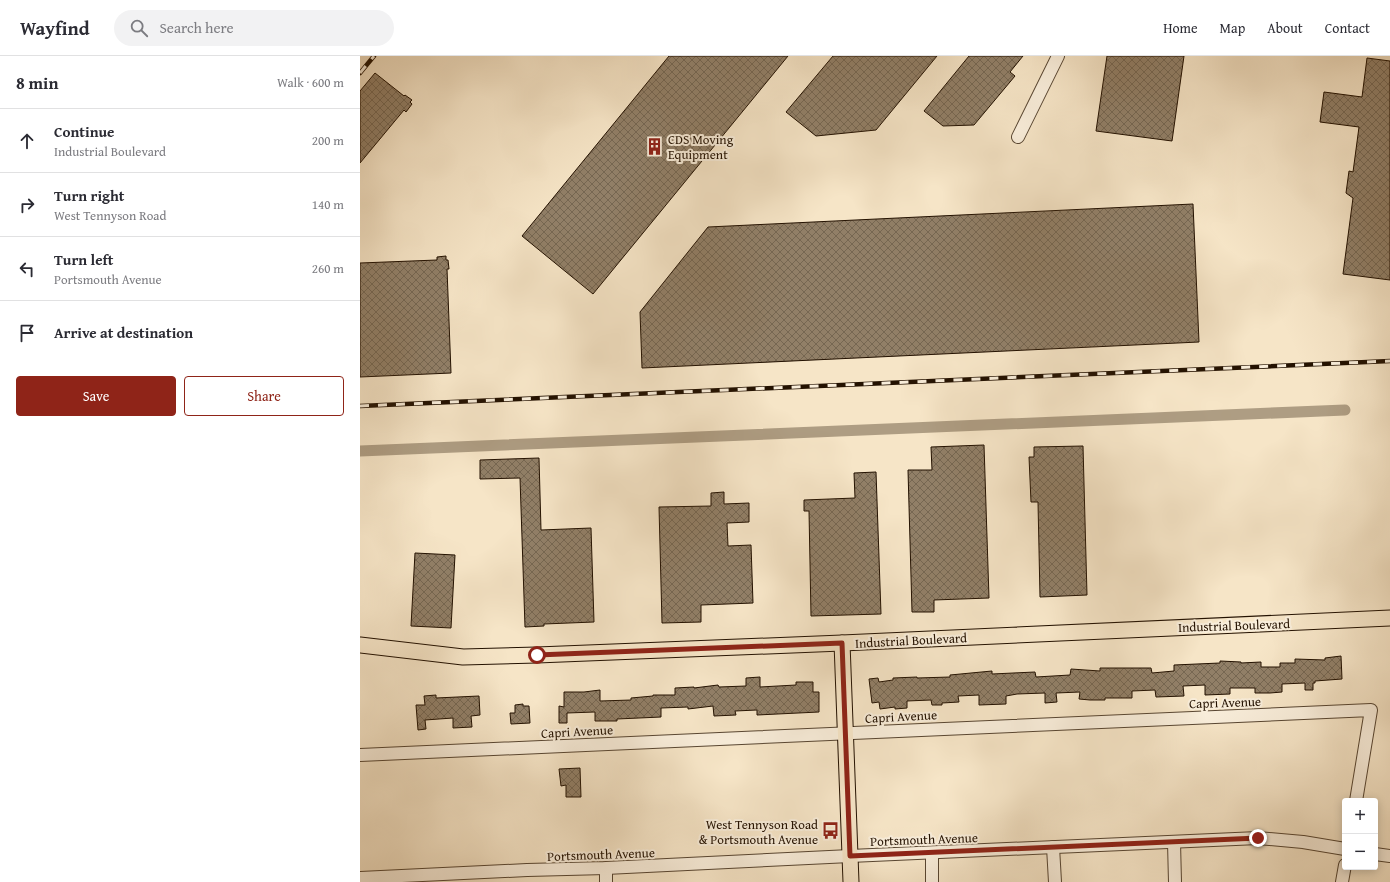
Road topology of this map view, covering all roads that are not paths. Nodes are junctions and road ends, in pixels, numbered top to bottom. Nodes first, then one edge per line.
1 (1058, 56) edge
2 (1018, 137) dead end
3 (1390, 618) edge
4 (842, 643) junction
5 (360, 646) edge
6 (845, 732) junction
7 (360, 755) edge
8 (1356, 798) edge
9 (1174, 842) junction
10 (1054, 847) junction
11 (1342, 848) edge
12 (932, 853) junction
13 (1378, 854) edge
14 (850, 856) junction
15 (1390, 856) edge
16 (606, 868) junction
17 (1344, 870) edge
18 (360, 878) edge
19 (416, 879) edge
20 (606, 882) edge
21 (851, 882) edge
22 (932, 882) edge
23 (1055, 882) edge
24 (1176, 882) edge
25 (1342, 882) edge

1 - 2 street
3 - 4 main road, Industrial Boulevard
4 - 5 main road, Industrial Boulevard
4 - 6 main road
6 - 7 street, Capri Avenue
6 - 8 street, Capri Avenue
6 - 14 main road
9 - 10 street, Portsmouth Avenue
9 - 11 street, Portsmouth Avenue
9 - 24 street
10 - 12 street, Portsmouth Avenue
10 - 23 street
12 - 14 street, Portsmouth Avenue
12 - 22 street
13 - 15 street
14 - 16 street, Portsmouth Avenue
14 - 21 main road
16 - 19 street, Portsmouth Avenue
16 - 20 street
17 - 25 street
18 - 19 street, Portsmouth Avenue

